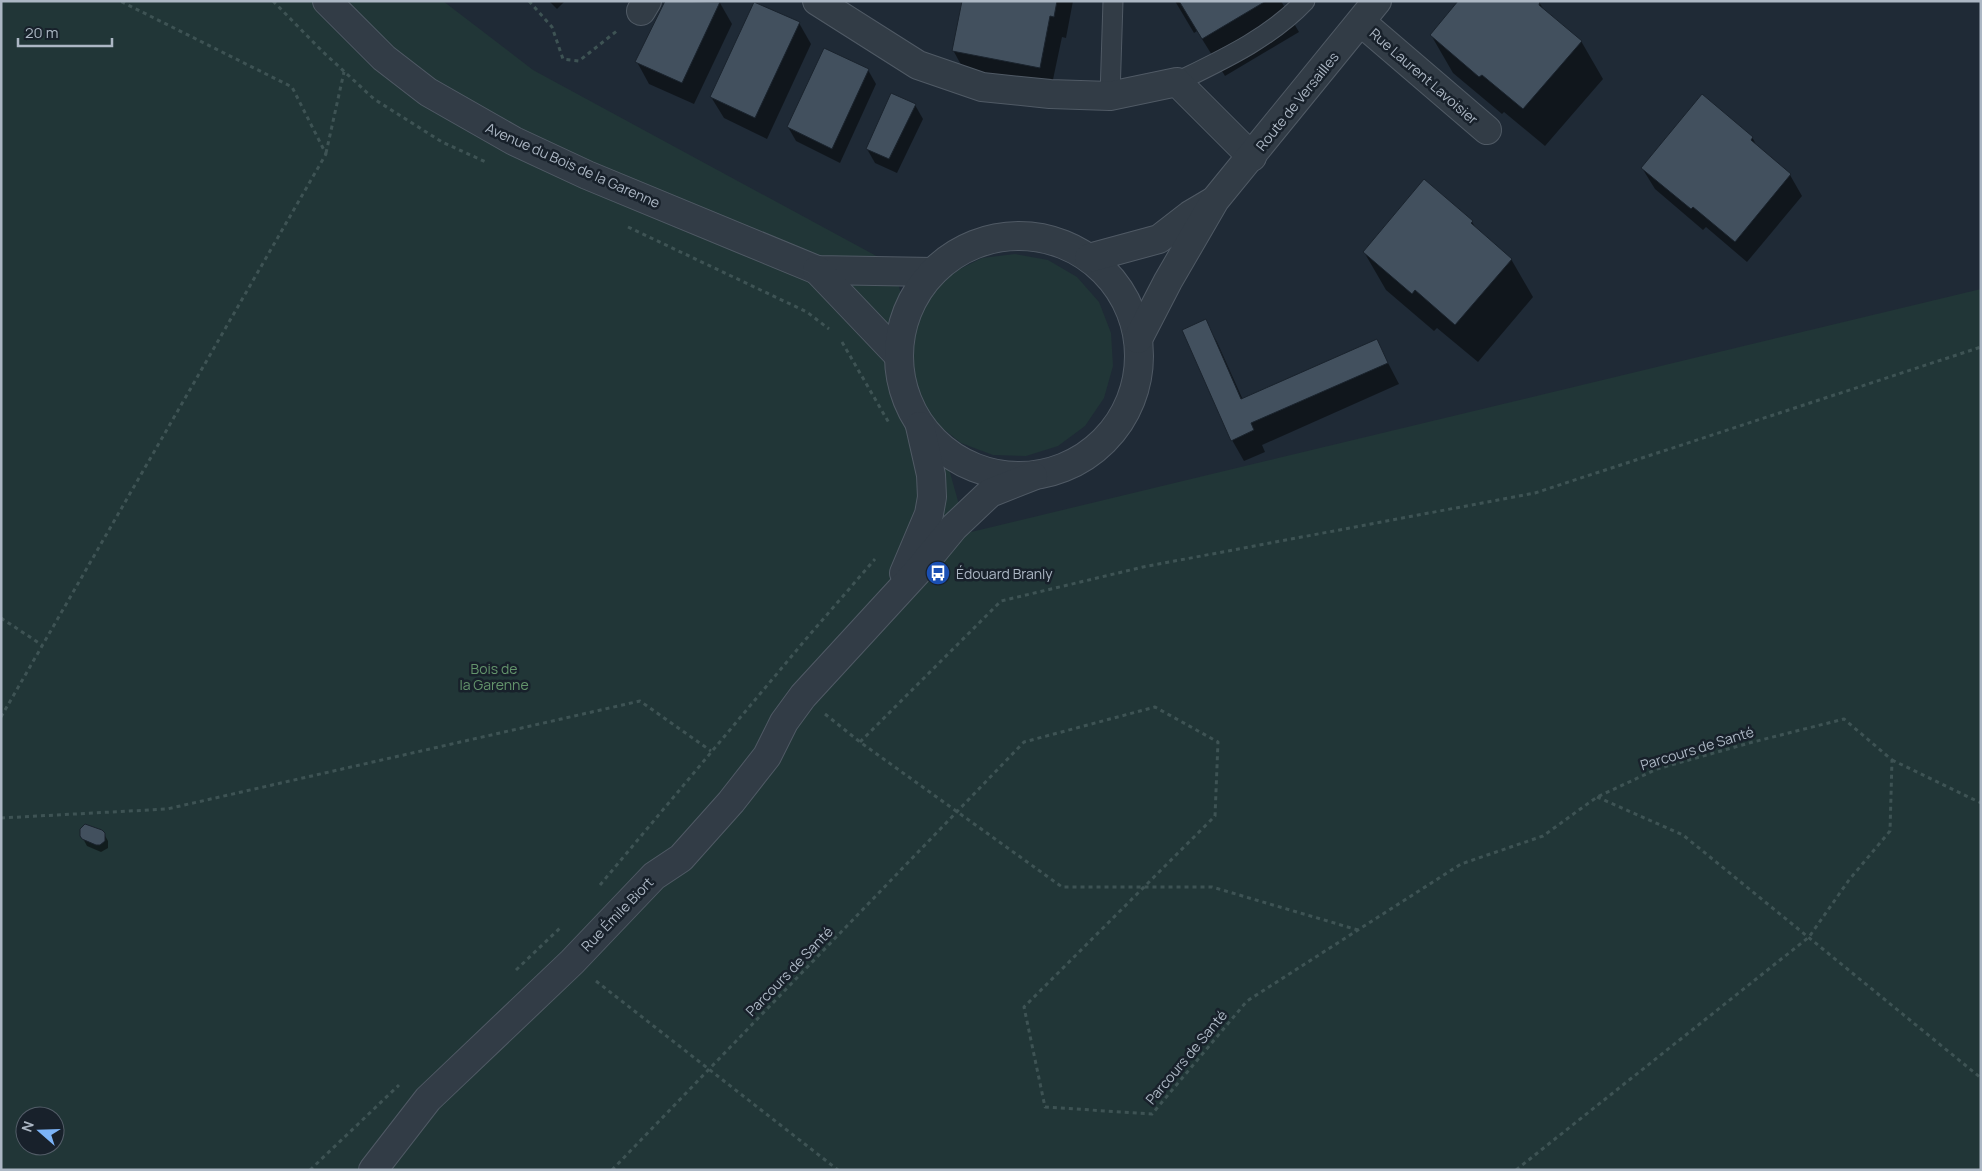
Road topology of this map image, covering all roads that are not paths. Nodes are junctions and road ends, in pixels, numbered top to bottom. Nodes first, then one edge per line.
1 (327, 1) edge
2 (334, 1) edge
3 (817, 1) edge
4 (1113, 1) edge
5 (1305, 1) edge
6 (1369, 11) edge
7 (350, 26) junction
8 (1177, 82) junction
9 (1110, 96) junction
10 (1487, 130) dead end
11 (1252, 157) junction
12 (1216, 200) junction
13 (1089, 258) junction
14 (817, 270) junction
15 (933, 272) junction
16 (1138, 339) junction
17 (898, 356) junction
18 (920, 426) junction
19 (1033, 476) junction
20 (846, 647) junction
21 (373, 1170) edge

1 - 7 street, Avenue du Bois de la Garenne
2 - 7 street, Avenue du Bois de la Garenne
3 - 9 street
4 - 9 lane
5 - 8 lane
6 - 10 street, Rue Laurent Lavoisier
6 - 11 street, Route de Versailles
7 - 14 street, Avenue du Bois de la Garenne
8 - 9 street
8 - 11 street
11 - 12 street, Route de Versailles
12 - 13 street, Route de Versailles
12 - 16 street, Route de Versailles
13 - 15 street
13 - 16 street
14 - 15 street, Avenue du Bois de la Garenne
14 - 17 street, Avenue du Bois de la Garenne
15 - 17 street
16 - 19 street
17 - 18 street
18 - 19 street
18 - 20 street, Rue Émile Biort
19 - 20 street, Rue Émile Biort
20 - 21 street, Rue Émile Biort

